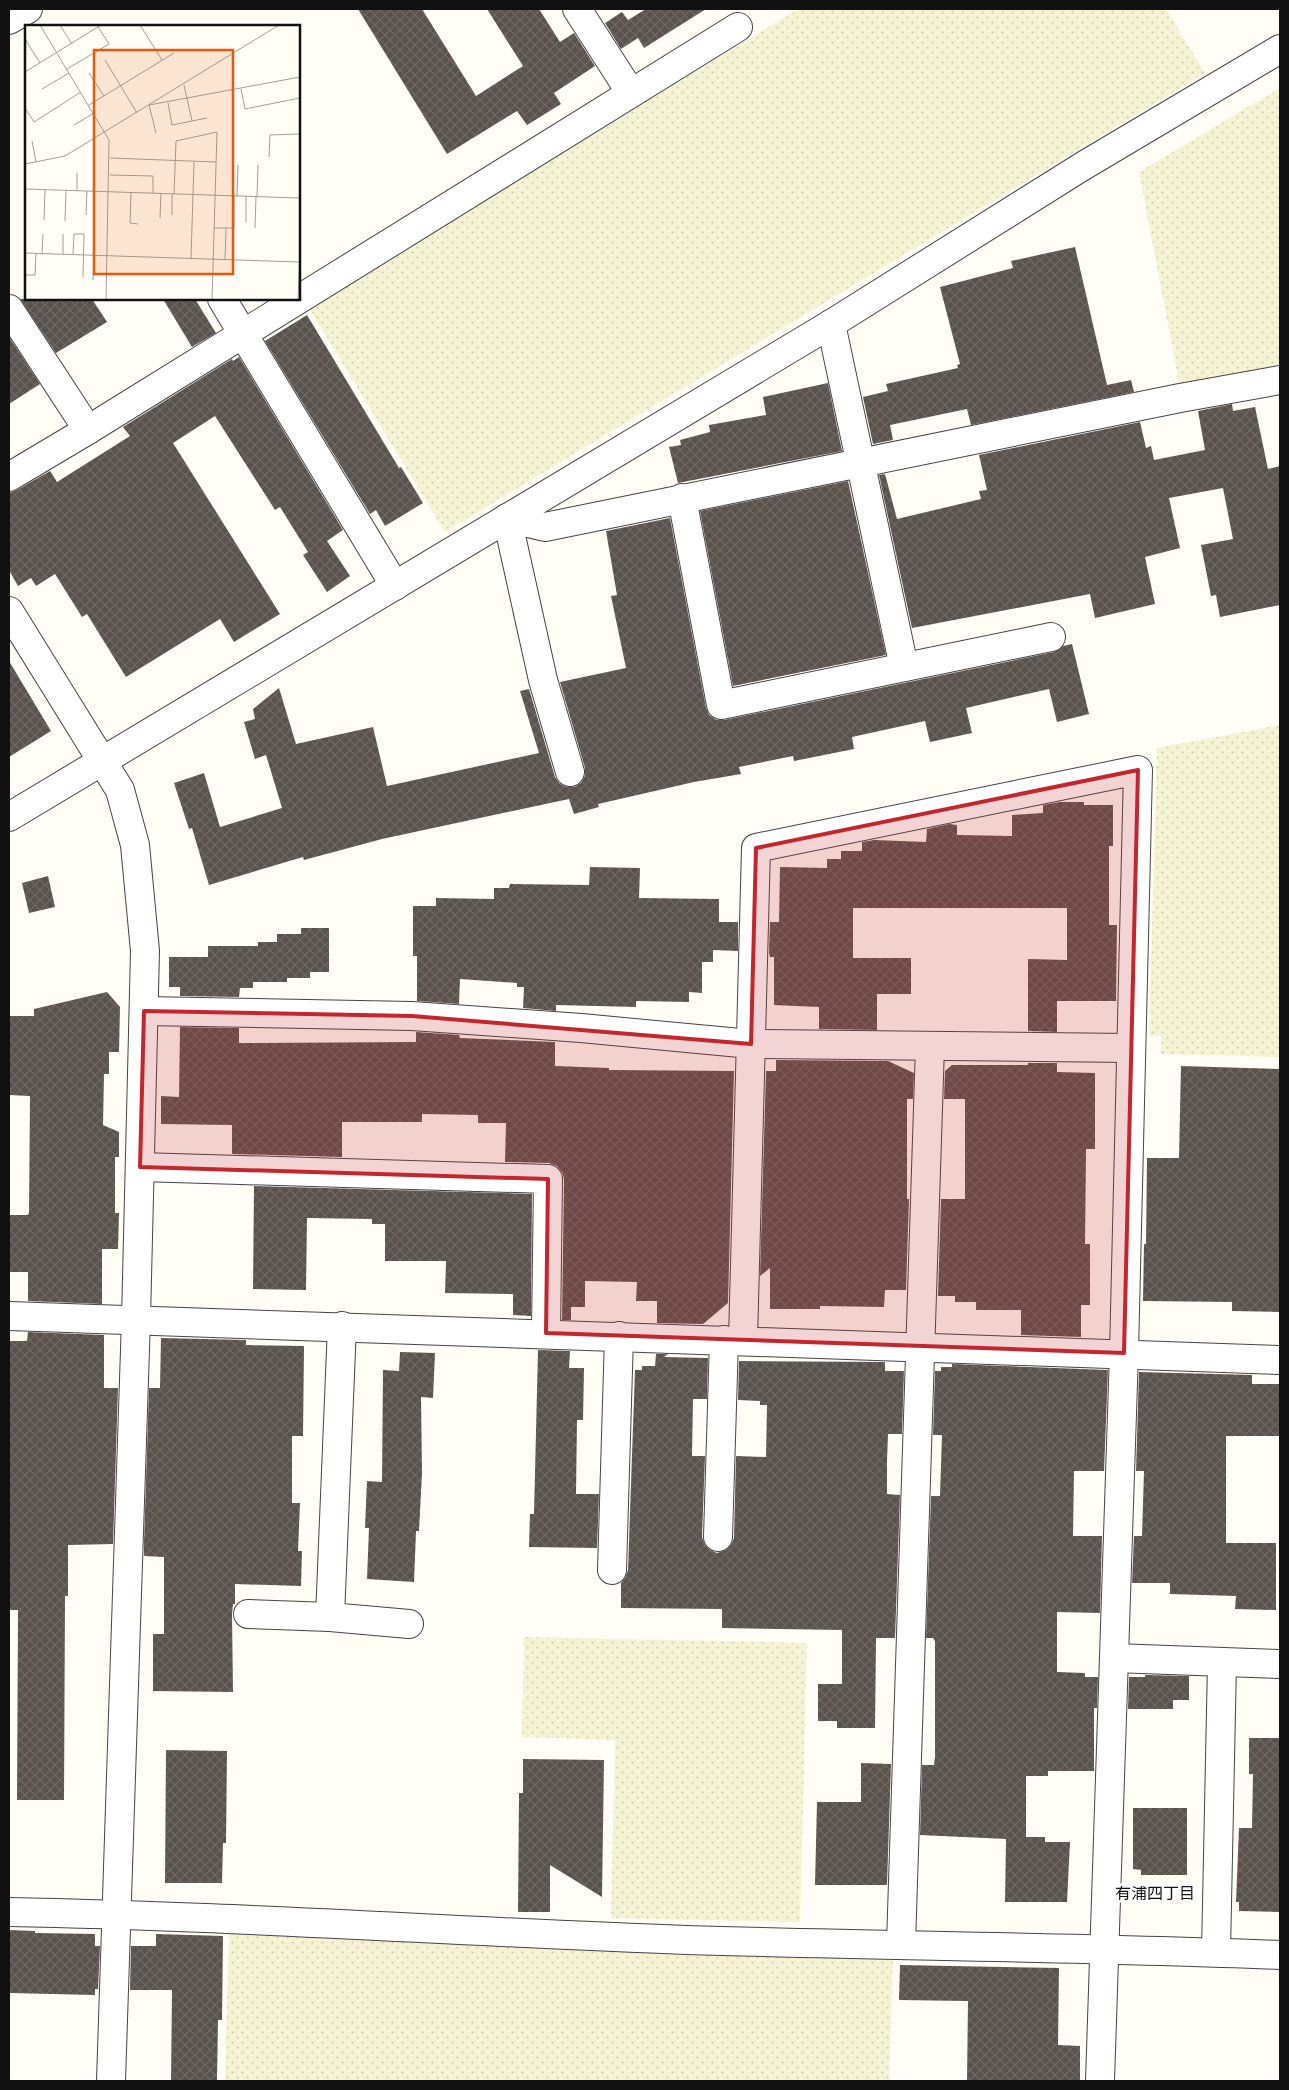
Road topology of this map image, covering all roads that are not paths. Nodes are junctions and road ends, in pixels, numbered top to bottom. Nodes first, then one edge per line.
1 (28, 9) edge
2 (576, 9) edge
3 (9, 20) edge
4 (738, 27) dead end
5 (1280, 49) edge
6 (632, 93) junction
7 (300, 299) edge
8 (223, 300) edge
9 (298, 300) edge
10 (9, 309) edge
11 (830, 324) junction
12 (243, 334) junction
13 (1280, 380) edge
14 (88, 430) junction
15 (860, 462) junction
16 (9, 477) edge
17 (682, 498) junction
18 (507, 518) junction
19 (396, 586) junction
20 (9, 611) edge
21 (1051, 637) dead end
22 (904, 667) junction
23 (102, 762) junction
24 (570, 772) dead end
25 (9, 818) edge
26 (144, 1011) junction
27 (751, 1044) junction
28 (930, 1046) junction
29 (1131, 1048) junction
30 (140, 1167) junction
31 (9, 1316) edge
32 (136, 1319) junction
33 (342, 1326) junction
34 (546, 1333) junction
35 (619, 1336) junction
36 (734, 1340) junction
37 (919, 1346) junction
38 (1124, 1354) junction
39 (1280, 1360) edge
40 (718, 1537) dead end
41 (612, 1570) dead end
42 (248, 1614) dead end
43 (330, 1617) junction
44 (409, 1624) dead end
45 (1114, 1658) junction
46 (1222, 1663) junction
47 (1280, 1664) edge
48 (9, 1912) edge
49 (117, 1914) junction
50 (901, 1944) junction
51 (1104, 1948) junction
52 (1216, 1952) junction
53 (1280, 1955) edge
54 (111, 2081) edge
55 (1100, 2081) edge

1 - 3 street
2 - 6 street
4 - 6 street
5 - 11 street
6 - 7 street
8 - 12 street
9 - 12 street
10 - 14 street
11 - 15 street
11 - 18 street
12 - 14 street
12 - 19 street
13 - 15 street
14 - 16 street
15 - 17 street
15 - 22 street
17 - 18 street
17 - 22 street
18 - 19 street
18 - 24 street
19 - 23 street
20 - 23 street
21 - 22 street
23 - 25 street
23 - 26 street
26 - 27 street
26 - 30 street
27 - 28 street
27 - 29 street
27 - 36 street
28 - 29 street
28 - 37 street
29 - 38 street
30 - 32 street
30 - 34 street
31 - 32 street
32 - 33 street
32 - 49 street
33 - 34 street
33 - 43 street
34 - 35 street
35 - 36 street
35 - 41 street
36 - 37 street
36 - 40 street
37 - 38 street
37 - 50 street
38 - 39 street
38 - 45 street
42 - 43 street
43 - 44 street
45 - 46 street
45 - 51 street
46 - 47 street
46 - 52 street
48 - 49 street
49 - 50 street
49 - 54 street
50 - 51 street
51 - 52 street
51 - 55 street
52 - 53 street

